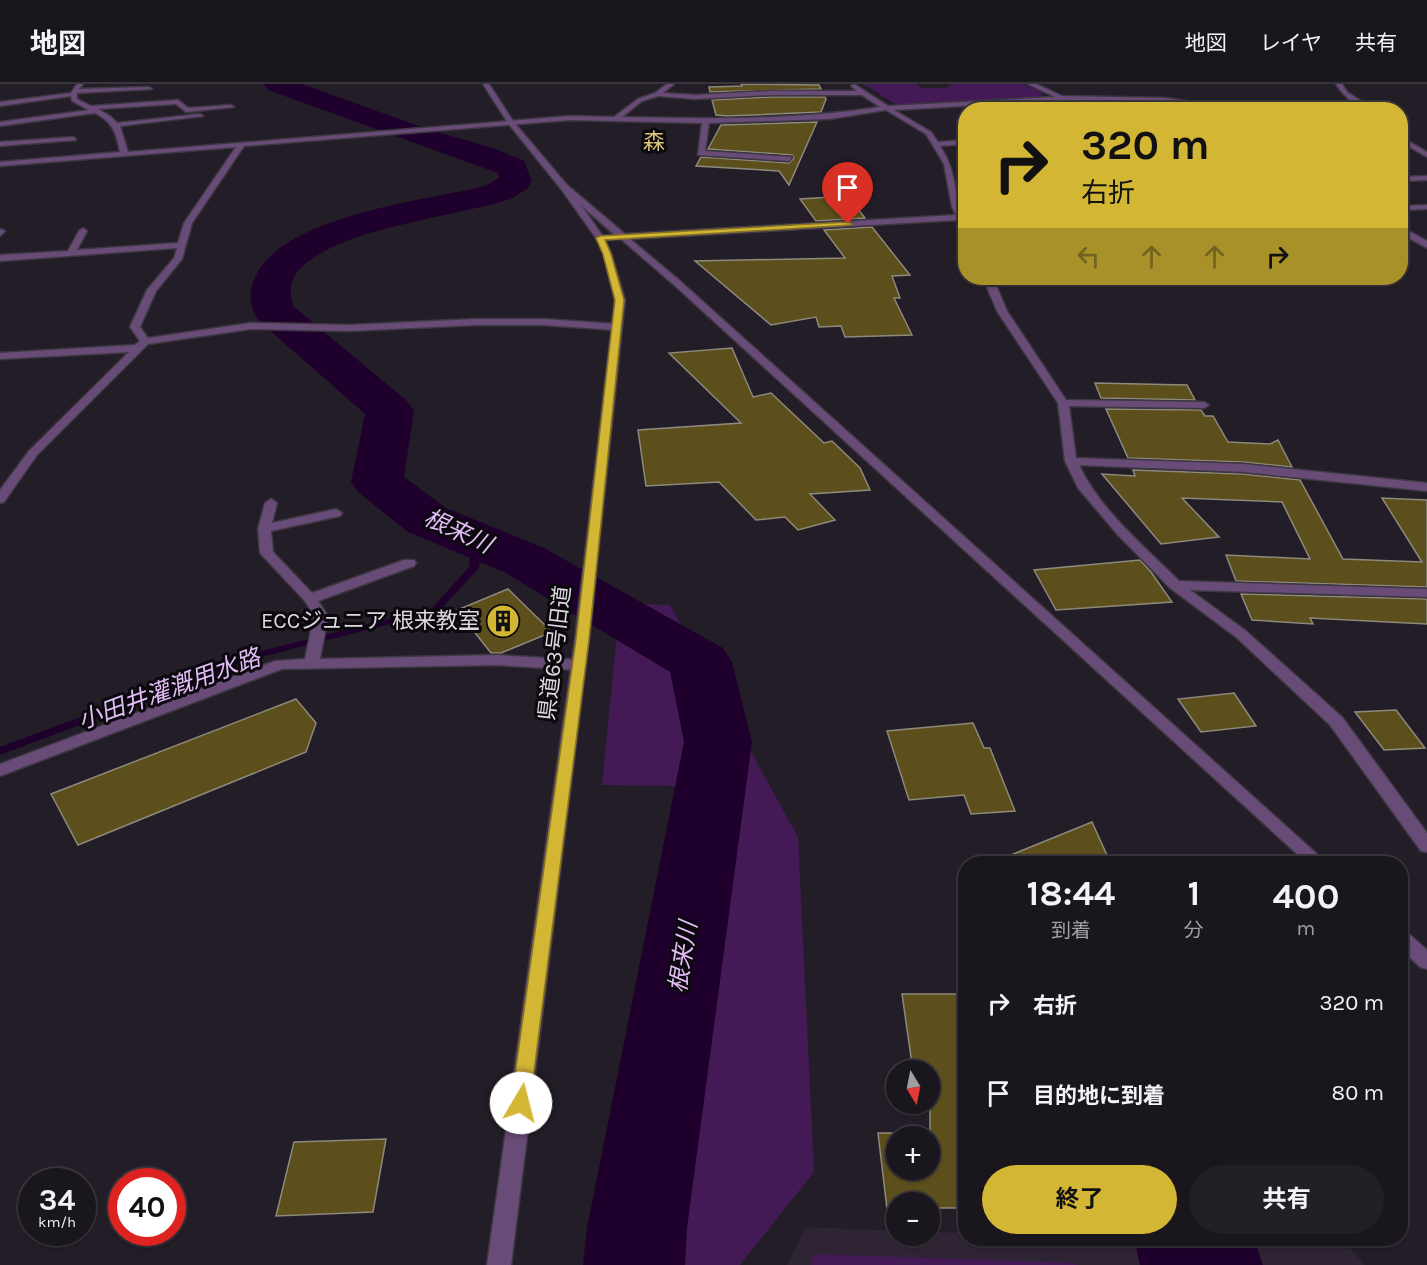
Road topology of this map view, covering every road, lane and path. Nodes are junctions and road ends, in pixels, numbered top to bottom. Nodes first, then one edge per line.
1 (80, 84) edge
2 (486, 84) edge
3 (671, 84) edge
4 (852, 84) edge
5 (1031, 84) edge
6 (1340, 84) edge
7 (149, 89) dead end
8 (74, 92) junction
9 (861, 93) junction
10 (657, 94) junction
11 (1066, 98) junction
12 (995, 102) edge
13 (1180, 102) edge
14 (1359, 102) edge
15 (0, 104) edge
16 (958, 104) edge
17 (231, 107) dead end
18 (889, 108) junction
19 (93, 109) junction
20 (203, 116) dead end
21 (617, 118) junction
22 (706, 121) junction
23 (510, 122) junction
24 (0, 124) edge
25 (115, 125) junction
26 (958, 143) edge
27 (1408, 143) edge
28 (0, 144) edge
29 (242, 144) junction
30 (936, 144) junction
31 (124, 152) junction
32 (1427, 155) edge
33 (75, 156) junction
34 (789, 159) dead end
35 (0, 164) edge
36 (1427, 178) edge
37 (1408, 179) edge
38 (564, 187) junction
39 (1427, 207) edge
40 (1408, 208) edge
41 (958, 211) edge
42 (958, 224) edge
43 (83, 231) dead end
44 (1408, 234) edge
45 (623, 237) junction
46 (600, 238) junction
47 (182, 244) junction
48 (1427, 245) edge
49 (71, 253) junction
50 (0, 258) edge
51 (990, 285) edge
52 (616, 327) junction
53 (142, 344) junction
54 (0, 356) edge
55 (1063, 403) junction
56 (1204, 405) dead end
57 (1071, 461) junction
58 (1427, 487) edge
59 (0, 499) edge
60 (271, 503) dead end
61 (336, 513) dead end
62 (264, 529) junction
63 (409, 563) dead end
64 (1175, 585) junction
65 (1427, 593) edge
66 (310, 599) junction
67 (313, 659) junction
68 (579, 664) junction
69 (0, 770) edge
70 (1427, 846) edge
71 (1310, 856) edge
72 (1408, 944) edge
73 (1427, 961) edge
74 (499, 1265) edge

1 - 8 street
2 - 23 street, 県道63号旧道
3 - 10 street
4 - 9 street
5 - 11 street
6 - 14 street
7 - 8 street
8 - 15 street
8 - 19 street
9 - 10 street
9 - 18 street
10 - 21 street
11 - 12 street
11 - 13 street
16 - 18 street
17 - 19 street
18 - 22 street
18 - 30 street
19 - 24 street
19 - 25 street
20 - 25 street
21 - 22 street
21 - 23 street
22 - 34 street
23 - 29 street
23 - 38 street, 県道63号旧道
25 - 31 street
26 - 30 street
27 - 32 street
28 - 33 street
29 - 31 street
29 - 47 street
30 - 41 street
31 - 33 street
33 - 35 street
36 - 37 street
38 - 45 street
38 - 46 street, 県道63号旧道
39 - 40 street
42 - 45 street
43 - 49 street
44 - 48 street
45 - 46 street
45 - 71 street
46 - 52 street, 県道63号旧道
47 - 49 street
47 - 53 street
49 - 50 street
51 - 55 street
52 - 53 street
52 - 68 street, 県道63号旧道
53 - 54 street
53 - 59 street
55 - 56 street
55 - 57 street
57 - 58 street
57 - 64 street
60 - 62 street
61 - 62 street
62 - 66 street
63 - 66 street
64 - 65 street
64 - 70 street
66 - 67 street
67 - 68 street
67 - 69 street
68 - 74 street, 県道63号旧道
72 - 73 street

